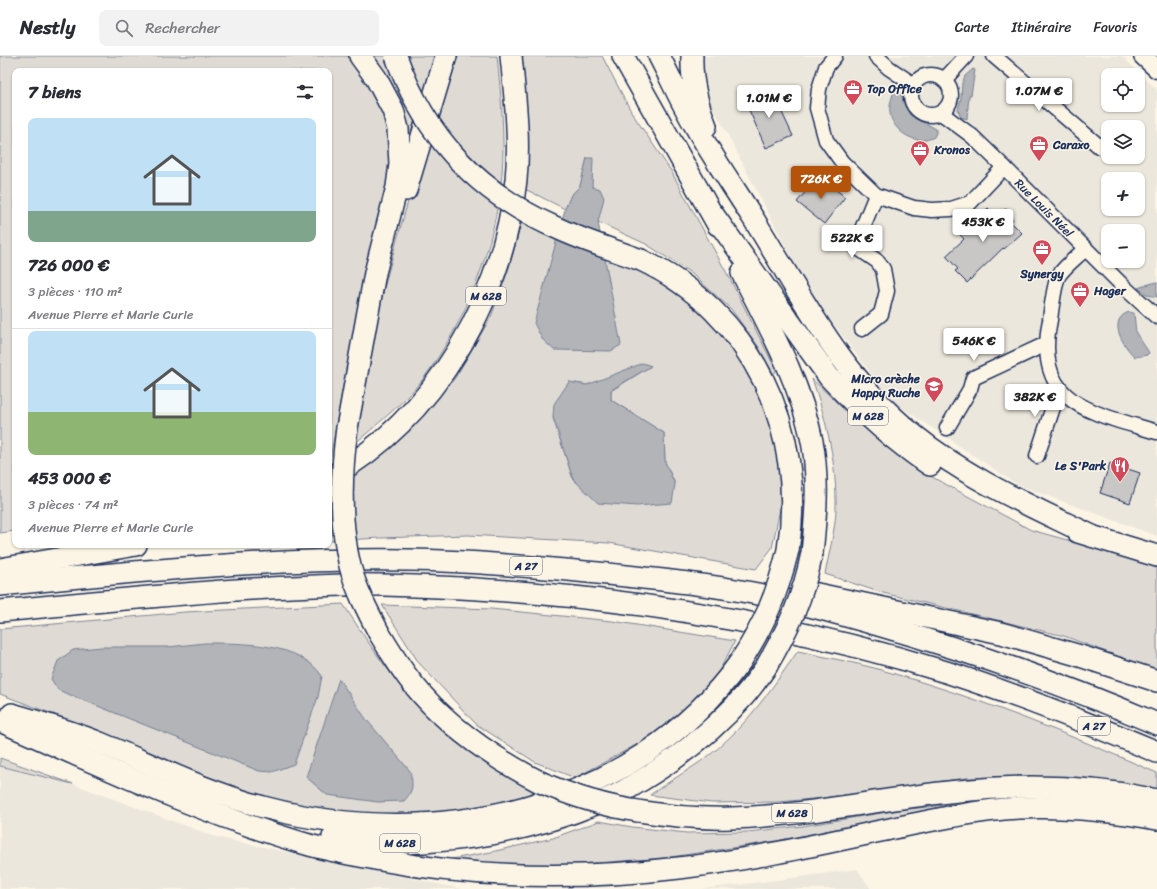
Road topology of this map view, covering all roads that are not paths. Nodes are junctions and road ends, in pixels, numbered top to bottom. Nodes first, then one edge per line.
1 (360, 56) edge
2 (396, 56) edge
3 (446, 56) edge
4 (511, 56) edge
5 (623, 56) edge
6 (659, 56) edge
7 (692, 56) edge
8 (835, 56) edge
9 (876, 56) edge
10 (966, 56) edge
11 (994, 56) edge
12 (1143, 56) edge
13 (1157, 69) edge
14 (944, 80) junction
15 (914, 85) junction
16 (941, 113) junction
17 (1100, 147) dead end
18 (1004, 167) junction
19 (876, 195) junction
20 (712, 213) junction
21 (752, 217) junction
22 (1085, 249) junction
23 (1157, 317) edge
24 (366, 328) junction
25 (862, 329) dead end
26 (1046, 344) junction
27 (1059, 389) junction
28 (947, 428) dead end
29 (1157, 432) edge
30 (1037, 456) dead end
31 (332, 476) edge
32 (1092, 536) junction
33 (118, 548) edge
34 (1157, 556) edge
35 (455, 561) junction
36 (0, 568) edge
37 (0, 584) edge
38 (0, 611) edge
39 (1157, 681) edge
40 (0, 711) edge
41 (0, 716) edge
42 (0, 721) edge
43 (1157, 724) edge
44 (1157, 752) edge
45 (1157, 800) edge
46 (1157, 819) edge

1 - 24 highway, M 628
2 - 40 highway, M 628, bridge
3 - 24 highway, M 628
4 - 31 highway, M 628
5 - 20 highway, M 628
6 - 21 highway, M 628
7 - 21 highway
8 - 19 street
9 - 15 street
10 - 14 street
11 - 17 street
12 - 13 main road
14 - 15 street
14 - 16 street
15 - 16 street
16 - 18 street, Rue Louis Néel
18 - 19 street
18 - 22 street, Rue Louis Néel
19 - 25 street
20 - 32 highway, M 628
20 - 41 highway, M 628, bridge
21 - 32 highway, M 628
22 - 23 street, Rue Louis Néel
22 - 26 street
24 - 45 highway, M 628, bridge
26 - 27 street
26 - 28 street
27 - 29 street
27 - 30 street
32 - 34 highway, M 628
33 - 36 highway
35 - 37 highway, A 27
35 - 39 highway
35 - 43 highway, A 27
38 - 44 highway, A 27
42 - 46 highway

